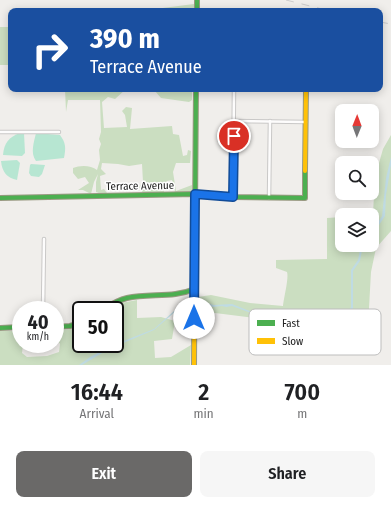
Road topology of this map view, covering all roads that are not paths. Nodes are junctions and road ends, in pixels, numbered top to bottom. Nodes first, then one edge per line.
1 (196, 92) edge
2 (234, 92) edge
3 (306, 92) edge
4 (234, 121) junction
5 (270, 121) junction
6 (306, 122) junction
7 (0, 132) edge
8 (59, 132) dead end
9 (195, 194) junction
10 (233, 197) junction
11 (0, 198) edge
12 (269, 198) junction
13 (44, 239) dead end
14 (195, 289) junction
15 (43, 301) edge
16 (118, 301) edge
17 (12, 327) edge
18 (0, 328) edge
19 (194, 365) edge

1 - 9 street
2 - 4 street
3 - 6 street
4 - 5 street
4 - 10 street
5 - 6 street
5 - 12 street
6 - 12 street, Terrace Avenue
7 - 8 street
9 - 10 street, Terrace Avenue
9 - 11 street, Terrace Avenue
9 - 14 street
10 - 12 street, Terrace Avenue
13 - 15 street
14 - 16 street
14 - 19 street
17 - 18 street

